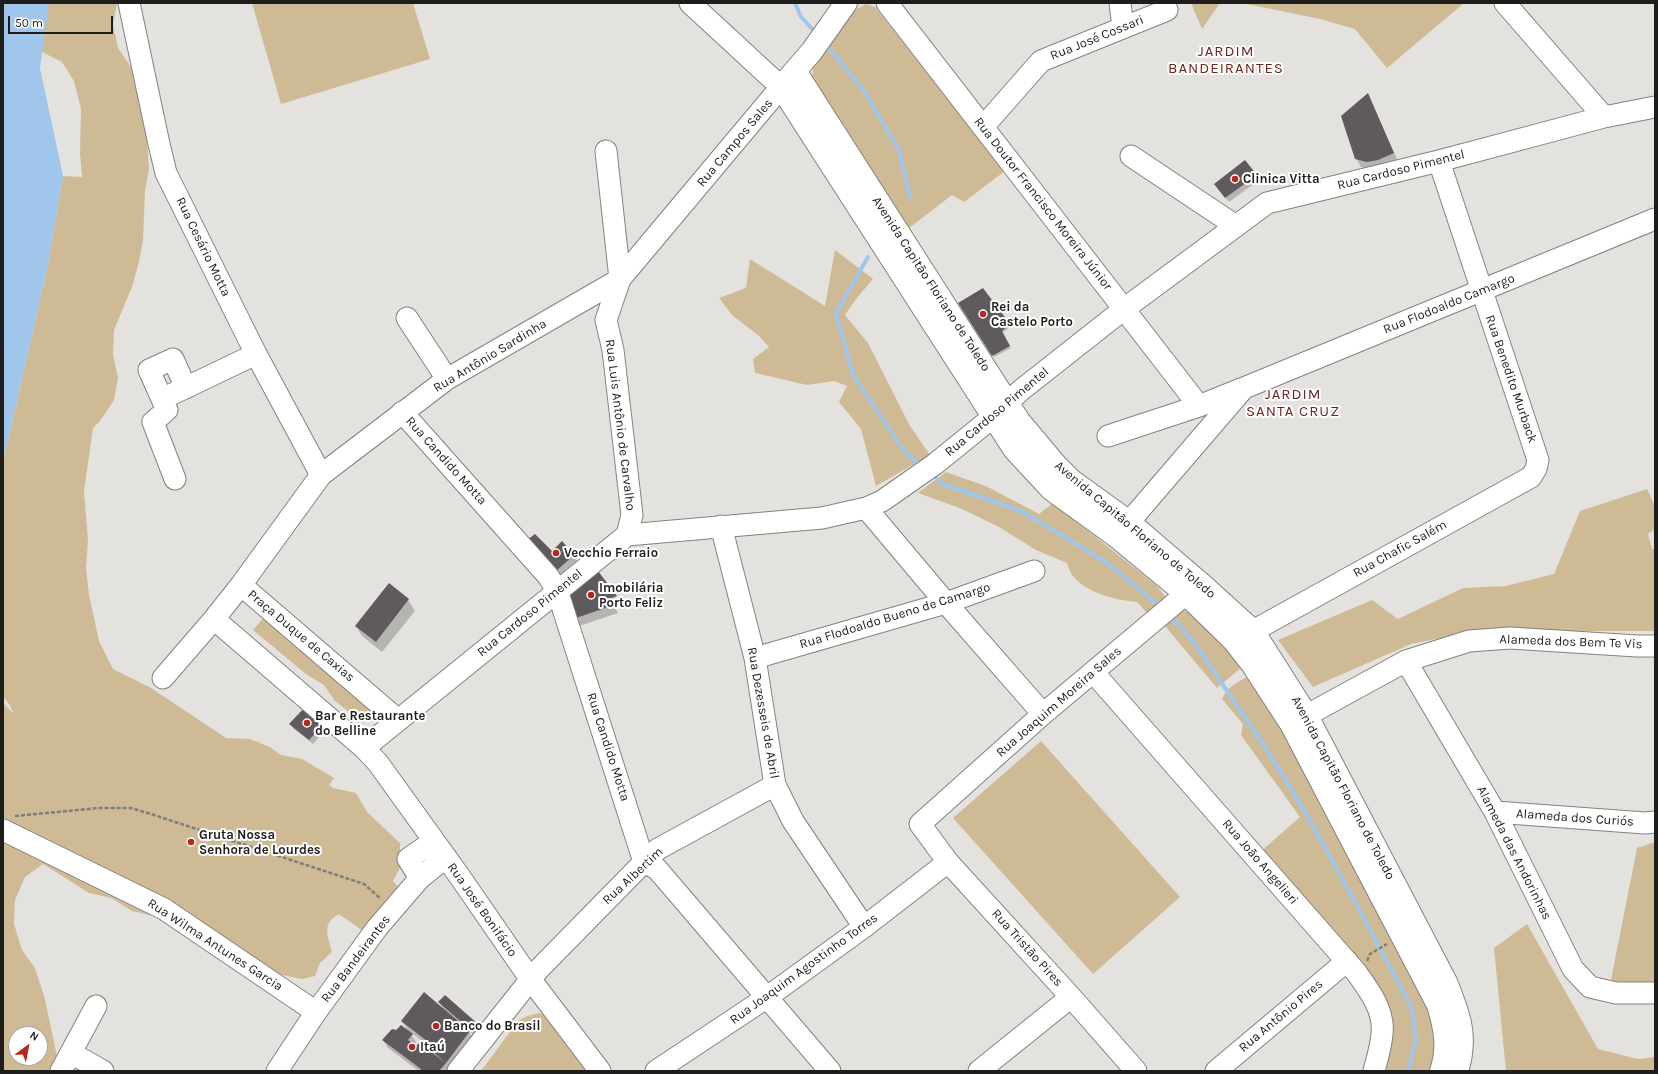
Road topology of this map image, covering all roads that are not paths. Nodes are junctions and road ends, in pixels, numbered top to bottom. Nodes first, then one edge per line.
1 (129, 3) edge
2 (690, 3) edge
3 (887, 3) edge
4 (1120, 3) edge
5 (1505, 3) edge
6 (842, 10) edge
7 (1167, 10) dead end
8 (1123, 27) junction
9 (788, 79) junction
10 (1655, 107) edge
11 (1604, 117) junction
12 (982, 127) junction
13 (606, 151) dead end
14 (1131, 156) dead end
15 (1439, 161) junction
16 (1655, 219) edge
17 (1236, 226) junction
18 (620, 279) junction
19 (1482, 290) junction
20 (929, 300) junction
21 (1124, 309) junction
22 (407, 318) dead end
23 (256, 354) junction
24 (447, 379) junction
25 (186, 388) junction
26 (1244, 388) junction
27 (162, 399) junction
28 (1199, 406) junction
29 (1000, 410) junction
30 (402, 412) junction
31 (1108, 436) dead end
32 (1538, 460) joint
33 (321, 475) junction
34 (175, 479) dead end
35 (866, 508) junction
36 (722, 526) junction
37 (1122, 529) junction
38 (627, 535) junction
39 (1034, 571) dead end
40 (241, 585) junction
41 (557, 590) junction
42 (1186, 594) junction
43 (946, 603) junction
44 (214, 619) junction
45 (1252, 631) junction
46 (1655, 646) edge
47 (755, 658) junction
48 (1406, 661) junction
49 (1093, 672) junction
50 (163, 678) dead end
51 (1043, 714) junction
52 (398, 720) junction
53 (1299, 720) junction
54 (364, 748) junction
55 (775, 785) junction
56 (1495, 812) junction
57 (1655, 822) edge
58 (7, 823) edge
59 (920, 824) joint
60 (440, 849) junction
61 (644, 862) junction
62 (948, 862) junction
63 (864, 927) junction
64 (1346, 960) junction
65 (531, 980) junction
66 (1655, 993) edge
67 (1071, 997) junction
68 (766, 998) junction
69 (96, 1006) dead end
70 (316, 1012) junction
71 (71, 1053) junction
72 (61, 1071) edge
73 (103, 1071) edge
74 (277, 1071) edge
75 (458, 1071) edge
76 (600, 1071) edge
77 (656, 1071) edge
78 (830, 1071) edge
79 (979, 1071) edge
80 (1136, 1071) edge
81 (1216, 1071) edge
82 (1374, 1071) edge
83 (1441, 1071) edge
84 (1457, 1071) edge

1 - 23 street, Rua Cesário Motta
2 - 9 street
3 - 12 street, Rua Doutor Francisco Moreira Júnior
4 - 8 street
5 - 11 street
6 - 9 main road, Rua Campos Sales
7 - 8 street, Rua José Cossari
8 - 12 street, Rua José Cossari
9 - 18 street, Rua Campos Sales
9 - 20 main road, Avenida Capitão Floriano de Toledo
9 - 20 main road, Avenida Capitão Floriano de Toledo
10 - 11 street, Rua Cardoso Pimentel
11 - 15 street, Rua Cardoso Pimentel
12 - 21 street, Rua Doutor Francisco Moreira Júnior
13 - 18 street, Rua Luis Antônio de Carvalho
14 - 17 street
15 - 17 street, Rua Cardoso Pimentel
15 - 19 street, Rua Benedito Murback
16 - 19 street, Rua Flodoaldo Camargo
17 - 21 street, Rua Cardoso Pimentel
18 - 24 street, Rua Antônio Sardinha
18 - 38 street, Rua Luis Antônio de Carvalho
19 - 26 street, Rua Flodoaldo Camargo
19 - 32 street, Rua Benedito Murback
20 - 29 main road, Avenida Capitão Floriano de Toledo
21 - 28 street, Rua Doutor Francisco Moreira Júnior
21 - 29 street, Rua Cardoso Pimentel
22 - 24 street
23 - 25 street
23 - 33 street, Rua Cesário Motta
24 - 30 street, Rua Antônio Sardinha
25 - 27 street
25 - 27 street
26 - 28 street, Rua Flodoaldo Camargo
26 - 37 street, Rua Flodoaldo Camargo
27 - 34 street
28 - 31 street, Rua Flodoaldo Camargo
29 - 35 street, Rua Cardoso Pimentel
29 - 37 main road, Avenida Capitão Floriano de Toledo
30 - 33 street, Rua Antônio Sardinha
30 - 41 street, Rua Candido Motta
32 - 45 street, Rua Chafic Salém
33 - 40 street, Rua Antônio Sardinha
35 - 36 street, Rua Cardoso Pimentel
35 - 43 street
36 - 38 street, Rua Cardoso Pimentel
36 - 47 street, Rua Dezesseis de Abril
37 - 42 main road, Avenida Capitão Floriano de Toledo
38 - 41 street, Rua Cardoso Pimentel
39 - 43 street, Rua Flodoaldo Bueno de Camargo
40 - 44 street, Praça Duque de Caxias
40 - 52 street, Praça Duque de Caxias
41 - 52 street, Rua Cardoso Pimentel
41 - 61 street, Rua Candido Motta
42 - 45 main road, Avenida Capitão Floriano de Toledo
42 - 49 street, Rua Joaquim Moreira Sales
42 - 53 main road, Avenida Capitão Floriano de Toledo
43 - 47 street, Rua Flodoaldo Bueno de Camargo
43 - 51 street
44 - 50 street, Praça Duque de Caxias
44 - 54 street
45 - 53 main road, Avenida Capitão Floriano de Toledo
46 - 48 street, Alameda dos Bem Te Vis
47 - 55 street, Rua Dezesseis de Abril
48 - 53 street, Alameda dos Bem Te Vis
48 - 56 street, Alameda das Andorinhas
49 - 51 street, Rua Joaquim Moreira Sales
49 - 64 street, Rua João Angelieri
51 - 59 street, Rua Joaquim Moreira Sales
52 - 54 street, Rua Cardoso Pimentel
53 - 83 main road, Avenida Capitão Floriano de Toledo
53 - 84 main road, Avenida Capitão Floriano de Toledo
54 - 60 street, Rua José Bonifácio
55 - 61 street, Rua Albertim
55 - 63 street, Rua Dezesseis de Abril
56 - 57 street, Alameda dos Curiós
56 - 66 street, Alameda das Andorinhas
58 - 70 street, Rua Wilma Antunes Garcia
59 - 62 street, Rua Tristão Pires
60 - 65 street, Rua José Bonifácio
60 - 70 street, Rua Bandeirantes
61 - 65 street, Rua Albertim
61 - 68 street
62 - 63 street, Rua Joaquim Agostinho Torres
62 - 67 street, Rua Tristão Pires
63 - 68 street, Rua Joaquim Agostinho Torres
64 - 81 street, Rua Antônio Pires
64 - 82 street, Rua João Angelieri
65 - 75 street, Rua Albertim
65 - 76 street, Rua José Bonifácio
67 - 79 street
67 - 80 street, Rua Tristão Pires
68 - 77 street, Rua Joaquim Agostinho Torres
68 - 78 street
69 - 71 street
70 - 74 street, Rua Bandeirantes
71 - 72 street
71 - 73 street

